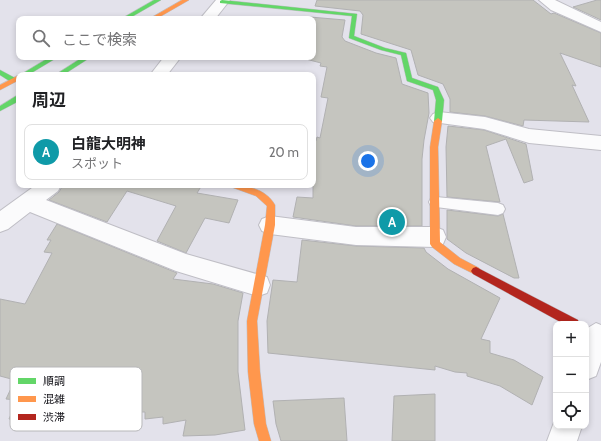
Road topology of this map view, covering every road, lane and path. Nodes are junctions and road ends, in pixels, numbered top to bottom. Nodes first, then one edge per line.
1 (158, 0) edge
2 (186, 0) edge
3 (546, 0) edge
4 (223, 1) edge
5 (129, 16) edge
6 (157, 16) edge
7 (210, 16) edge
8 (601, 28) edge
9 (49, 60) edge
10 (83, 60) edge
11 (170, 60) edge
12 (27, 72) edge
13 (63, 72) edge
14 (160, 72) edge
15 (16, 100) edge
16 (0, 109) edge
17 (439, 118) junction
18 (601, 143) edge
19 (47, 188) edge
20 (244, 188) edge
21 (28, 202) junction
22 (436, 202) junction
23 (498, 210) dead end
24 (0, 223) edge
25 (270, 225) junction
26 (435, 237) junction
27 (258, 285) junction
28 (569, 321) edge
29 (565, 429) edge
30 (265, 441) edge
31 (562, 441) edge

1 - 5 street
2 - 6 street
3 - 8 street
4 - 7 street
4 - 17 street
9 - 12 street
10 - 13 street
11 - 14 street
15 - 16 street
17 - 18 street
17 - 22 street
19 - 21 street
20 - 25 street
21 - 24 street
21 - 27 street
22 - 23 lane
22 - 26 street
25 - 26 street
25 - 27 street
26 - 28 street
27 - 30 street
29 - 31 street

